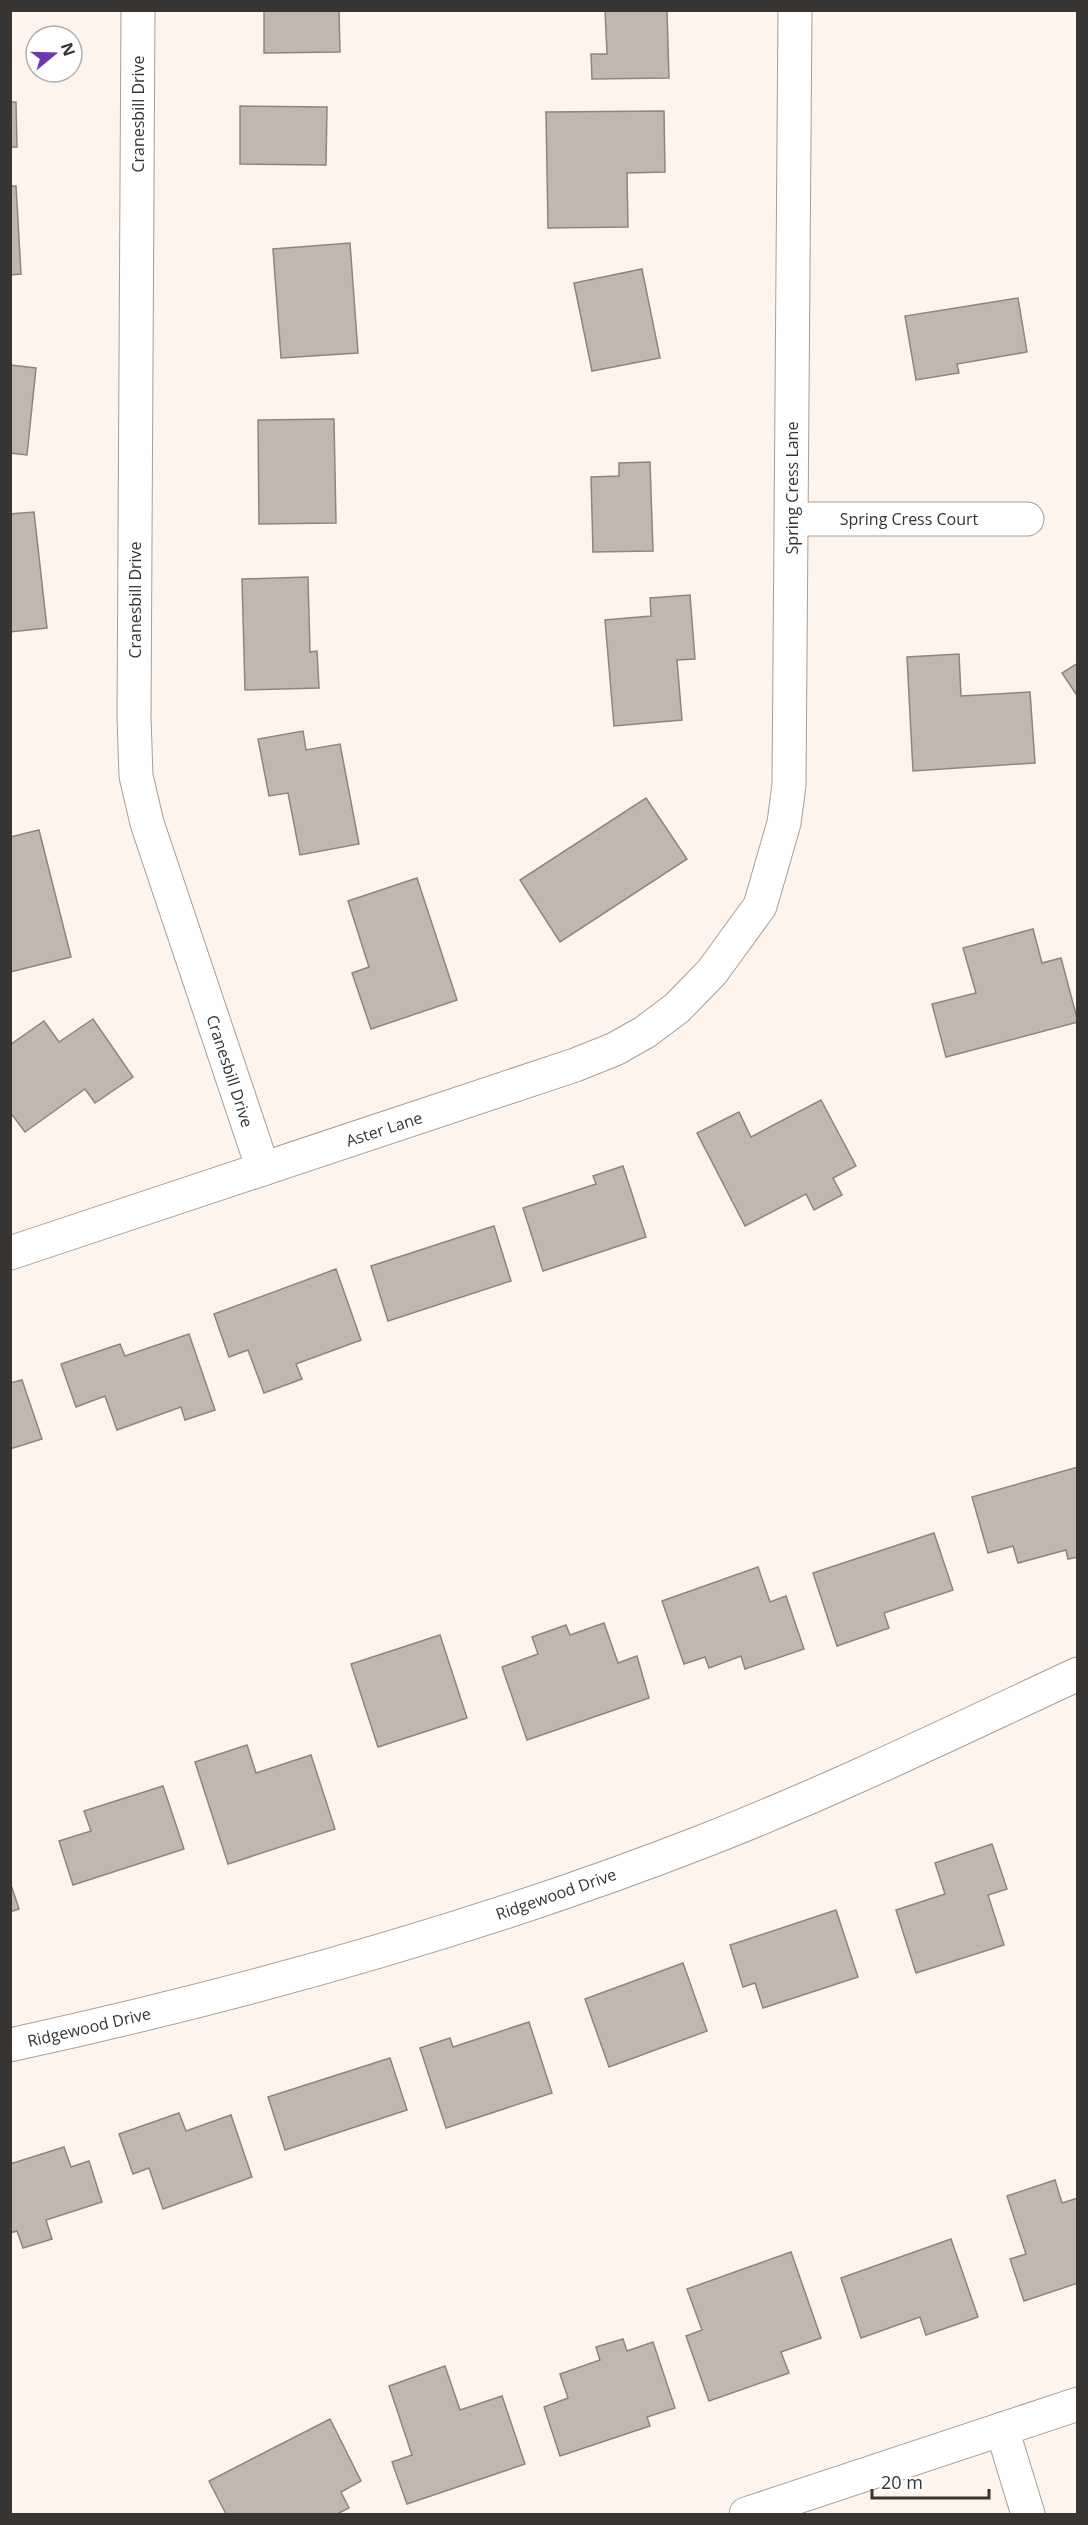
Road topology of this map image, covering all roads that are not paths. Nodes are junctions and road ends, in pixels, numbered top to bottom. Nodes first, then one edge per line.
1 (138, 10) edge
2 (795, 10) edge
3 (792, 519) junction
4 (1027, 519) dead end
5 (727, 952) joint
6 (263, 1169) junction
7 (10, 1253) edge
8 (1077, 1674) edge
9 (10, 2045) edge
10 (1077, 2404) edge
11 (1002, 2429) junction
12 (746, 2514) edge
13 (1029, 2514) edge

1 - 6 street, Cranesbill Drive
2 - 3 street, Spring Cress Lane
3 - 4 street, Spring Cress Court
3 - 5 street, Spring Cress Lane
5 - 6 street, Aster Lane
6 - 7 street, Aster Lane
8 - 9 street, Ridgewood Drive
10 - 11 street
11 - 12 street
11 - 13 street

